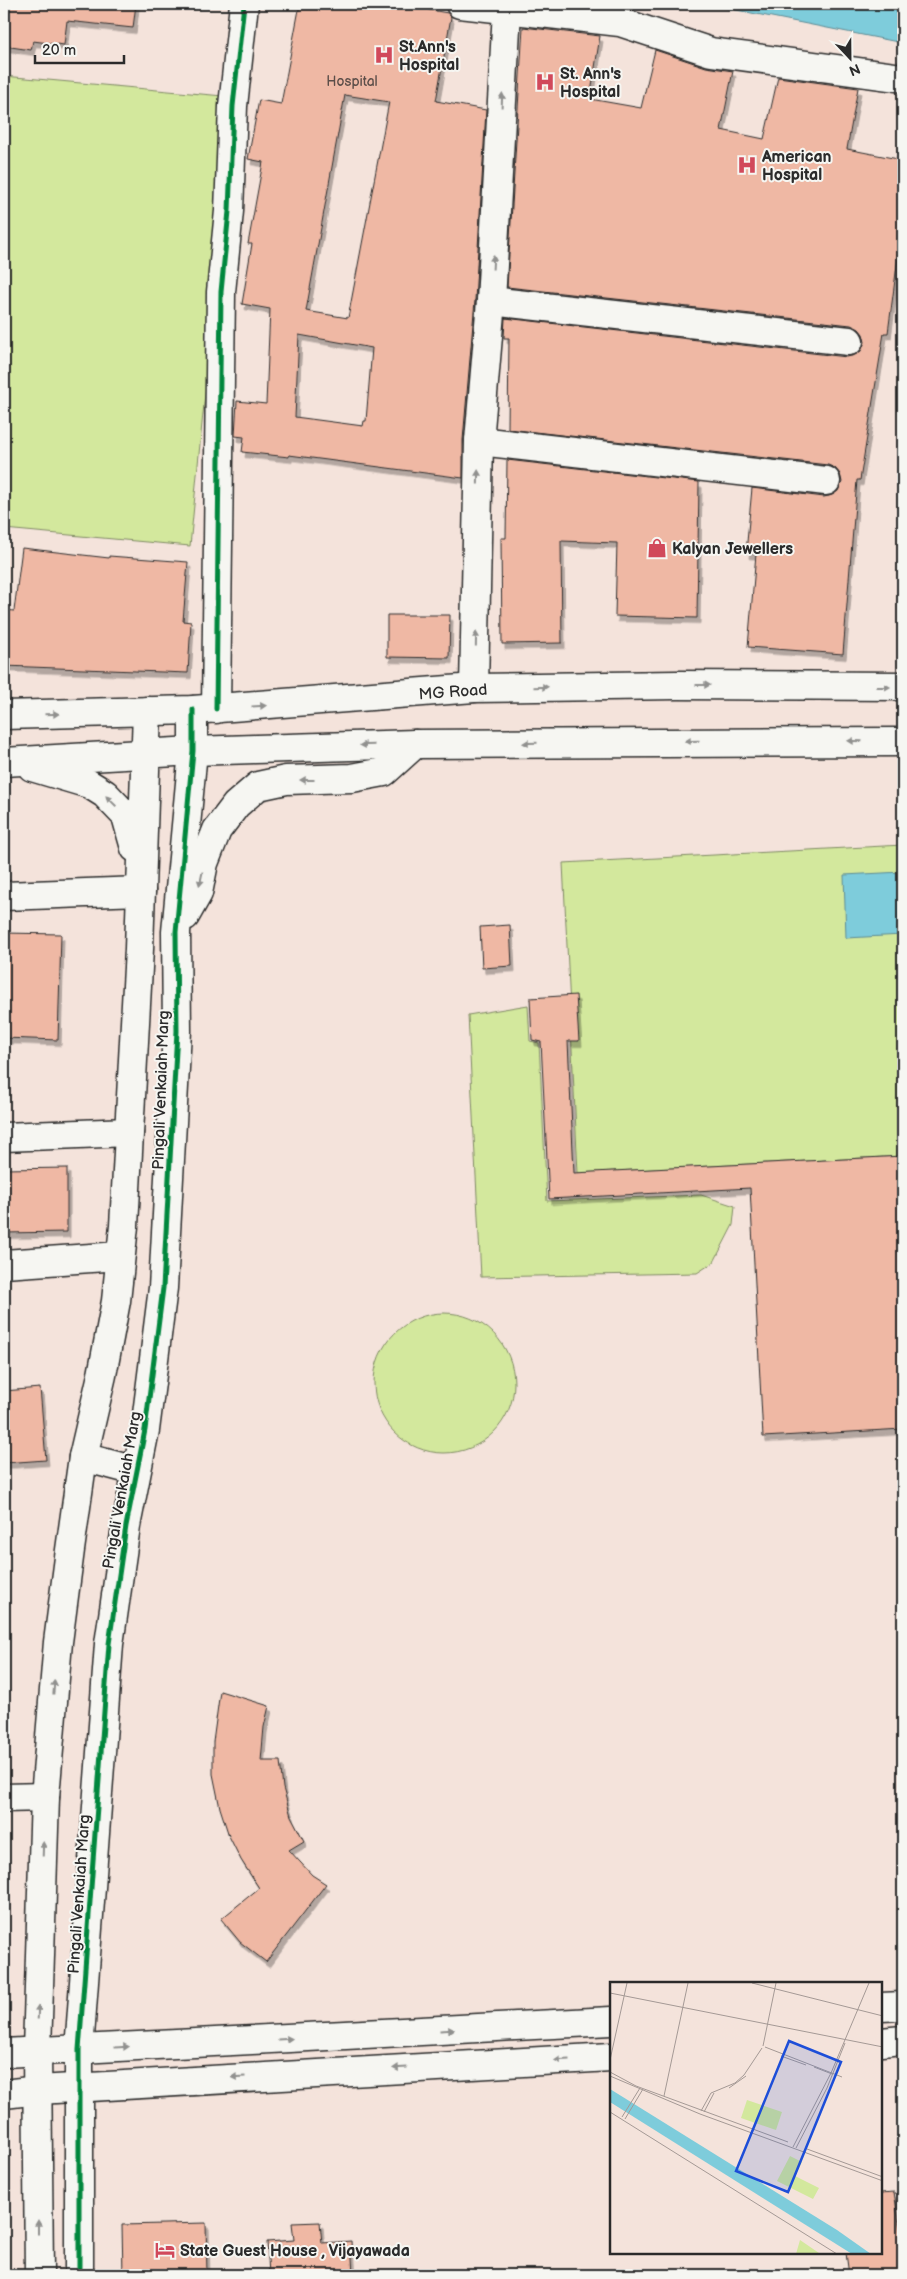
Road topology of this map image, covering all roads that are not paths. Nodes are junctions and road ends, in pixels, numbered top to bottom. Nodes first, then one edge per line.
1 (244, 4) edge
2 (460, 4) edge
3 (507, 10) junction
4 (903, 78) edge
5 (491, 301) junction
6 (849, 341) dead end
7 (479, 441) junction
8 (826, 481) dead end
9 (903, 686) edge
10 (474, 688) junction
11 (205, 709) junction
12 (147, 711) junction
13 (4, 715) edge
14 (903, 742) edge
15 (415, 744) junction
16 (193, 751) junction
17 (146, 754) junction
18 (8, 762) edge
19 (141, 884) junction
20 (4, 896) edge
21 (176, 932) junction
22 (129, 1132) junction
23 (4, 1137) edge
24 (120, 1256) junction
25 (4, 1264) edge
26 (83, 1457) junction
27 (136, 1471) junction
28 (45, 1797) junction
29 (4, 1798) edge
30 (903, 2006) edge
31 (882, 2007) edge
32 (610, 2022) edge
33 (903, 2040) edge
34 (882, 2042) edge
35 (37, 2050) junction
36 (79, 2050) junction
37 (4, 2053) edge
38 (610, 2057) edge
39 (78, 2087) junction
40 (38, 2090) junction
41 (4, 2094) edge
42 (38, 2275) edge
43 (79, 2275) edge

1 - 11 street, Pingali Venkaiah Marg
2 - 3 street
3 - 4 street
5 -> 3 street
5 - 6 street
5 - 7 street
7 - 8 street
10 -> 7 street
10 -> 9 street, MG Road
11 -> 10 street, MG Road
11 - 12 street, MG Road
11 - 16 street, Pingali Venkaiah Marg
13 -> 12 street, MG Road
12 - 17 street, Pingali Venkaiah Marg
14 -> 15 street
15 -> 16 street
15 -> 21 street
16 - 17 street
16 - 21 street, Pingali Venkaiah Marg
17 - 18 street
17 - 19 street, Pingali Venkaiah Marg
19 -> 18 street
19 - 20 street
19 - 22 street, Pingali Venkaiah Marg
21 - 27 street, Pingali Venkaiah Marg
22 - 23 street
22 - 24 street, Pingali Venkaiah Marg
24 - 25 street
24 - 26 street, Pingali Venkaiah Marg
26 - 27 street
28 -> 26 street, Pingali Venkaiah Marg
27 - 36 street, Pingali Venkaiah Marg
28 - 29 street
35 -> 28 street, Pingali Venkaiah Marg
30 - 31 street
36 -> 32 street
33 - 34 street
35 - 36 street
35 - 37 street
35 - 40 street, Pingali Venkaiah Marg
36 - 39 street, Pingali Venkaiah Marg
38 -> 39 street
39 - 40 street
39 - 43 street, Pingali Venkaiah Marg
40 - 41 street
42 -> 40 street, Pingali Venkaiah Marg

